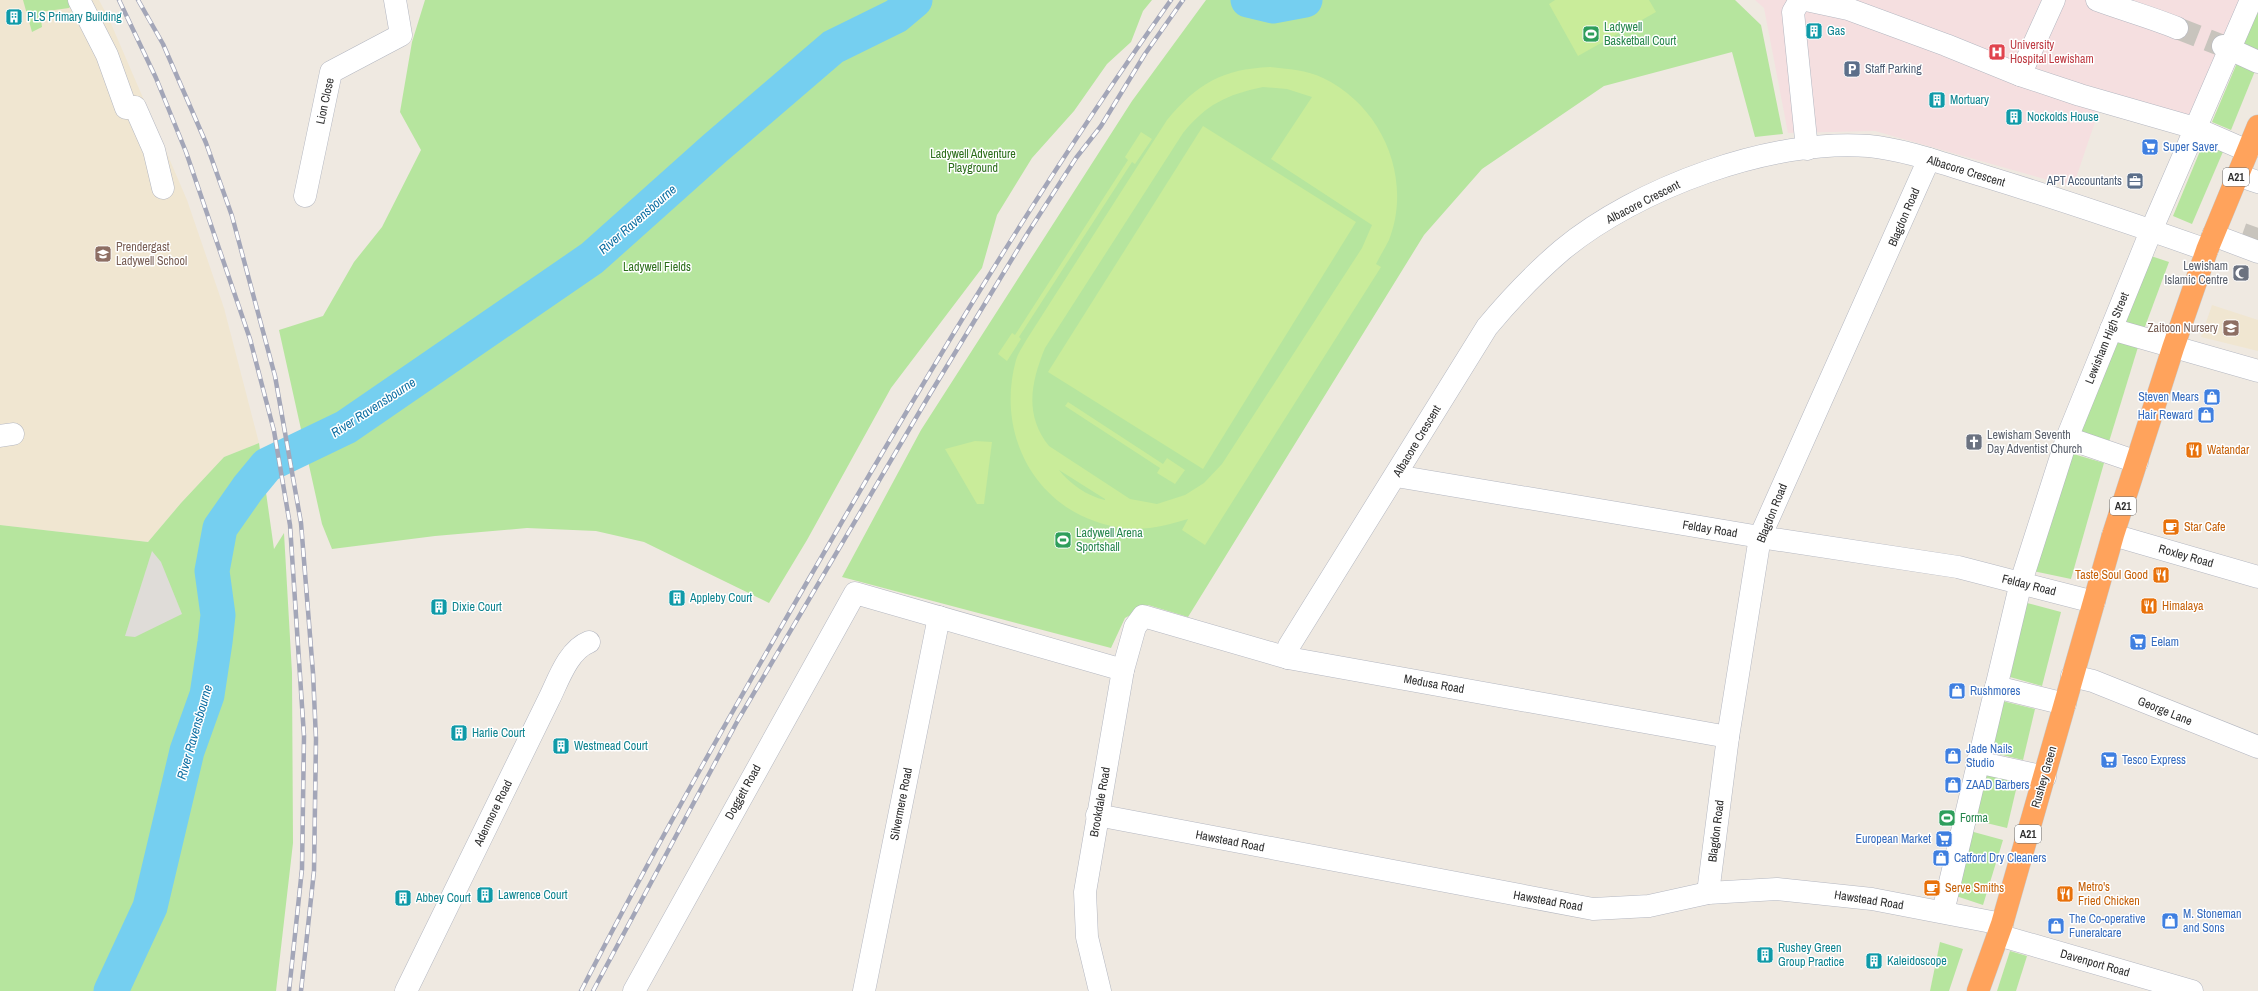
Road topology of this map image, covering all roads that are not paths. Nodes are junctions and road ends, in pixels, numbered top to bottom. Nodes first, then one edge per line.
1 (79, 0) edge
2 (396, 0) edge
3 (1800, 0) edge
4 (1806, 0) edge
5 (2054, 0) edge
6 (2097, 0) edge
7 (2251, 0) edge
8 (2143, 7) edge
9 (2177, 28) tunnel mouth
10 (2226, 48) junction
11 (2258, 62) edge
12 (2020, 75) junction
13 (2258, 126) edge
14 (2195, 128) junction
15 (1807, 149) junction
16 (2248, 151) junction
17 (1929, 159) junction
18 (2238, 174) junction
19 (2258, 182) edge
20 (163, 188) dead end
21 (305, 196) dead end
22 (2150, 230) junction
23 (2210, 243) junction
24 (2258, 252) edge
25 (2110, 330) junction
26 (2173, 348) junction
27 (2258, 371) edge
28 (2066, 438) junction
29 (2137, 462) junction
30 (1396, 476) junction
31 (2113, 535) junction
32 (1760, 537) junction
33 (2258, 577) edge
34 (2021, 582) junction
35 (2094, 602) junction
36 (1143, 616) joint
37 (939, 617) junction
38 (589, 642) dead end
39 (1288, 658) junction
40 (1123, 670) junction
41 (2072, 676) junction
42 (1996, 687) junction
43 (2065, 704) junction
44 (1728, 737) junction
45 (2258, 746) edge
46 (1977, 762) junction
47 (2045, 776) junction
48 (1097, 815) junction
49 (1708, 893) junction
50 (1943, 912) junction
51 (2000, 930) junction
52 (406, 991) edge
53 (634, 991) edge
54 (864, 991) edge
55 (1100, 991) edge
56 (1978, 991) edge
57 (2192, 991) edge

1 - 20 street
2 - 21 street, Lion Close
3 - 15 street
4 - 12 street
5 - 12 street
6 - 8 street
7 - 10 street, Lewisham High Street
8 - 9 street
10 - 11 street
10 - 14 street, Lewisham High Street
12 - 14 street
13 - 16 highway, A21
14 - 16 street
14 - 22 street, Lewisham High Street
15 - 17 street, Albacore Crescent
15 - 30 street, Albacore Crescent
16 - 18 highway, A21
17 - 22 street, Albacore Crescent
17 - 32 street, Blagdon Road
18 - 19 street
18 - 23 highway, A21
22 - 23 street, Albacore Crescent
22 - 25 street, Lewisham High Street
23 - 24 street, Albacore Crescent
23 - 26 highway, A21
25 - 26 street
25 - 28 street, Lewisham High Street
26 - 27 street
26 - 29 highway, A21
28 - 29 street
28 - 34 street, Lewisham High Street
29 - 31 highway, A21
30 - 32 street, Felday Road
30 - 39 street, Albacore Crescent
31 - 33 street, Roxley Road
31 - 35 highway, A21
32 - 34 street, Felday Road
32 - 44 street, Blagdon Road
34 - 35 street, Felday Road
34 - 42 street, Lewisham High Street
35 - 41 highway, A21
36 - 39 street, Medusa Road
36 - 40 street, Brookdale Road
37 - 40 street
37 - 53 street, Doggett Road
37 - 54 street, Silvermere Road
38 - 52 street, Adenmore Road
39 - 44 street, Medusa Road
40 - 48 street, Brookdale Road
41 - 43 highway, Rushey Green / A21
41 - 45 street, George Lane
42 - 43 street
42 - 46 street
43 - 47 highway, Rushey Green / A21
44 - 49 street, Blagdon Road
46 - 47 street
46 - 50 street
47 - 51 highway, Rushey Green / A21
48 - 49 street, Hawstead Road
48 - 55 street, Brookdale Road
49 - 50 street, Hawstead Road
50 - 51 street, Hawstead Road
51 - 56 highway, Rushey Green / A21
51 - 57 street, Davenport Road

